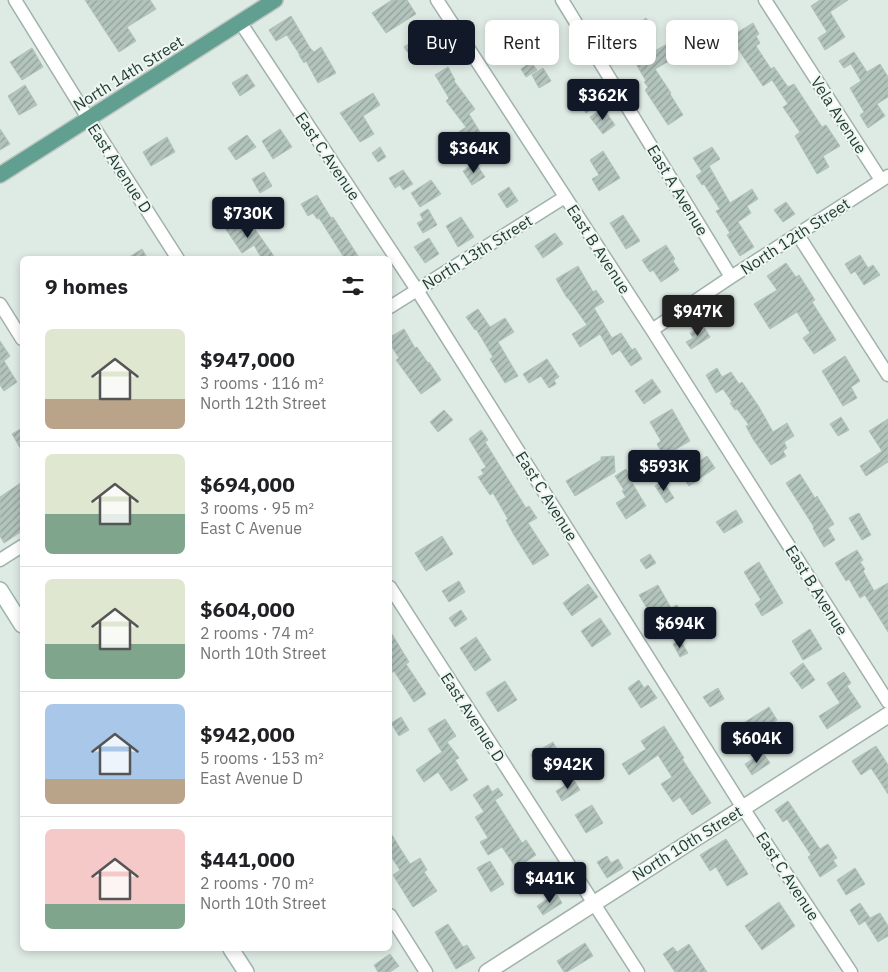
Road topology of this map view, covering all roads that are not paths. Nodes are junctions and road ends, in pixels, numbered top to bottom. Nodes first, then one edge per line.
1 (15, 0) edge
2 (275, 0) edge
3 (437, 0) edge
4 (562, 0) edge
5 (766, 0) edge
6 (240, 22) junction
7 (88, 118) junction
8 (0, 175) edge
9 (884, 178) edge
10 (565, 197) junction
11 (798, 235) junction
12 (176, 256) edge
13 (731, 277) junction
14 (417, 290) junction
15 (0, 304) edge
16 (392, 306) edge
17 (652, 330) junction
18 (20, 336) edge
19 (888, 375) edge
20 (20, 547) edge
21 (0, 560) edge
22 (0, 590) edge
23 (392, 591) edge
24 (20, 622) edge
25 (888, 702) edge
26 (888, 715) edge
27 (743, 808) junction
28 (593, 903) junction
29 (392, 918) edge
30 (233, 951) edge
31 (246, 972) edge
32 (426, 972) edge
33 (487, 972) edge
34 (638, 972) edge
35 (851, 972) edge

1 - 7 street, East Avenue D
2 - 6 main road, North 14th Street
3 - 10 street, East B Avenue
4 - 13 street, East A Avenue
5 - 9 street, Vela Avenue
6 - 7 main road, North 14th Street
6 - 14 street, East C Avenue
7 - 8 main road, North 14th Street
7 - 12 street, East Avenue D
9 - 11 street, North 12th Street
10 - 14 street, North 13th Street
10 - 17 street, East B Avenue
11 - 13 street, North 12th Street
11 - 19 street
13 - 17 street, North 12th Street
14 - 16 street, North 13th Street
14 - 27 street, East C Avenue
15 - 18 street
17 - 25 street, East B Avenue
20 - 21 street
22 - 24 street
23 - 28 street, East Avenue D
26 - 27 street, North 10th Street
27 - 28 street, North 10th Street
27 - 35 street, East C Avenue
28 - 33 street, North 10th Street
28 - 34 street, East Avenue D
29 - 32 street
30 - 31 street

